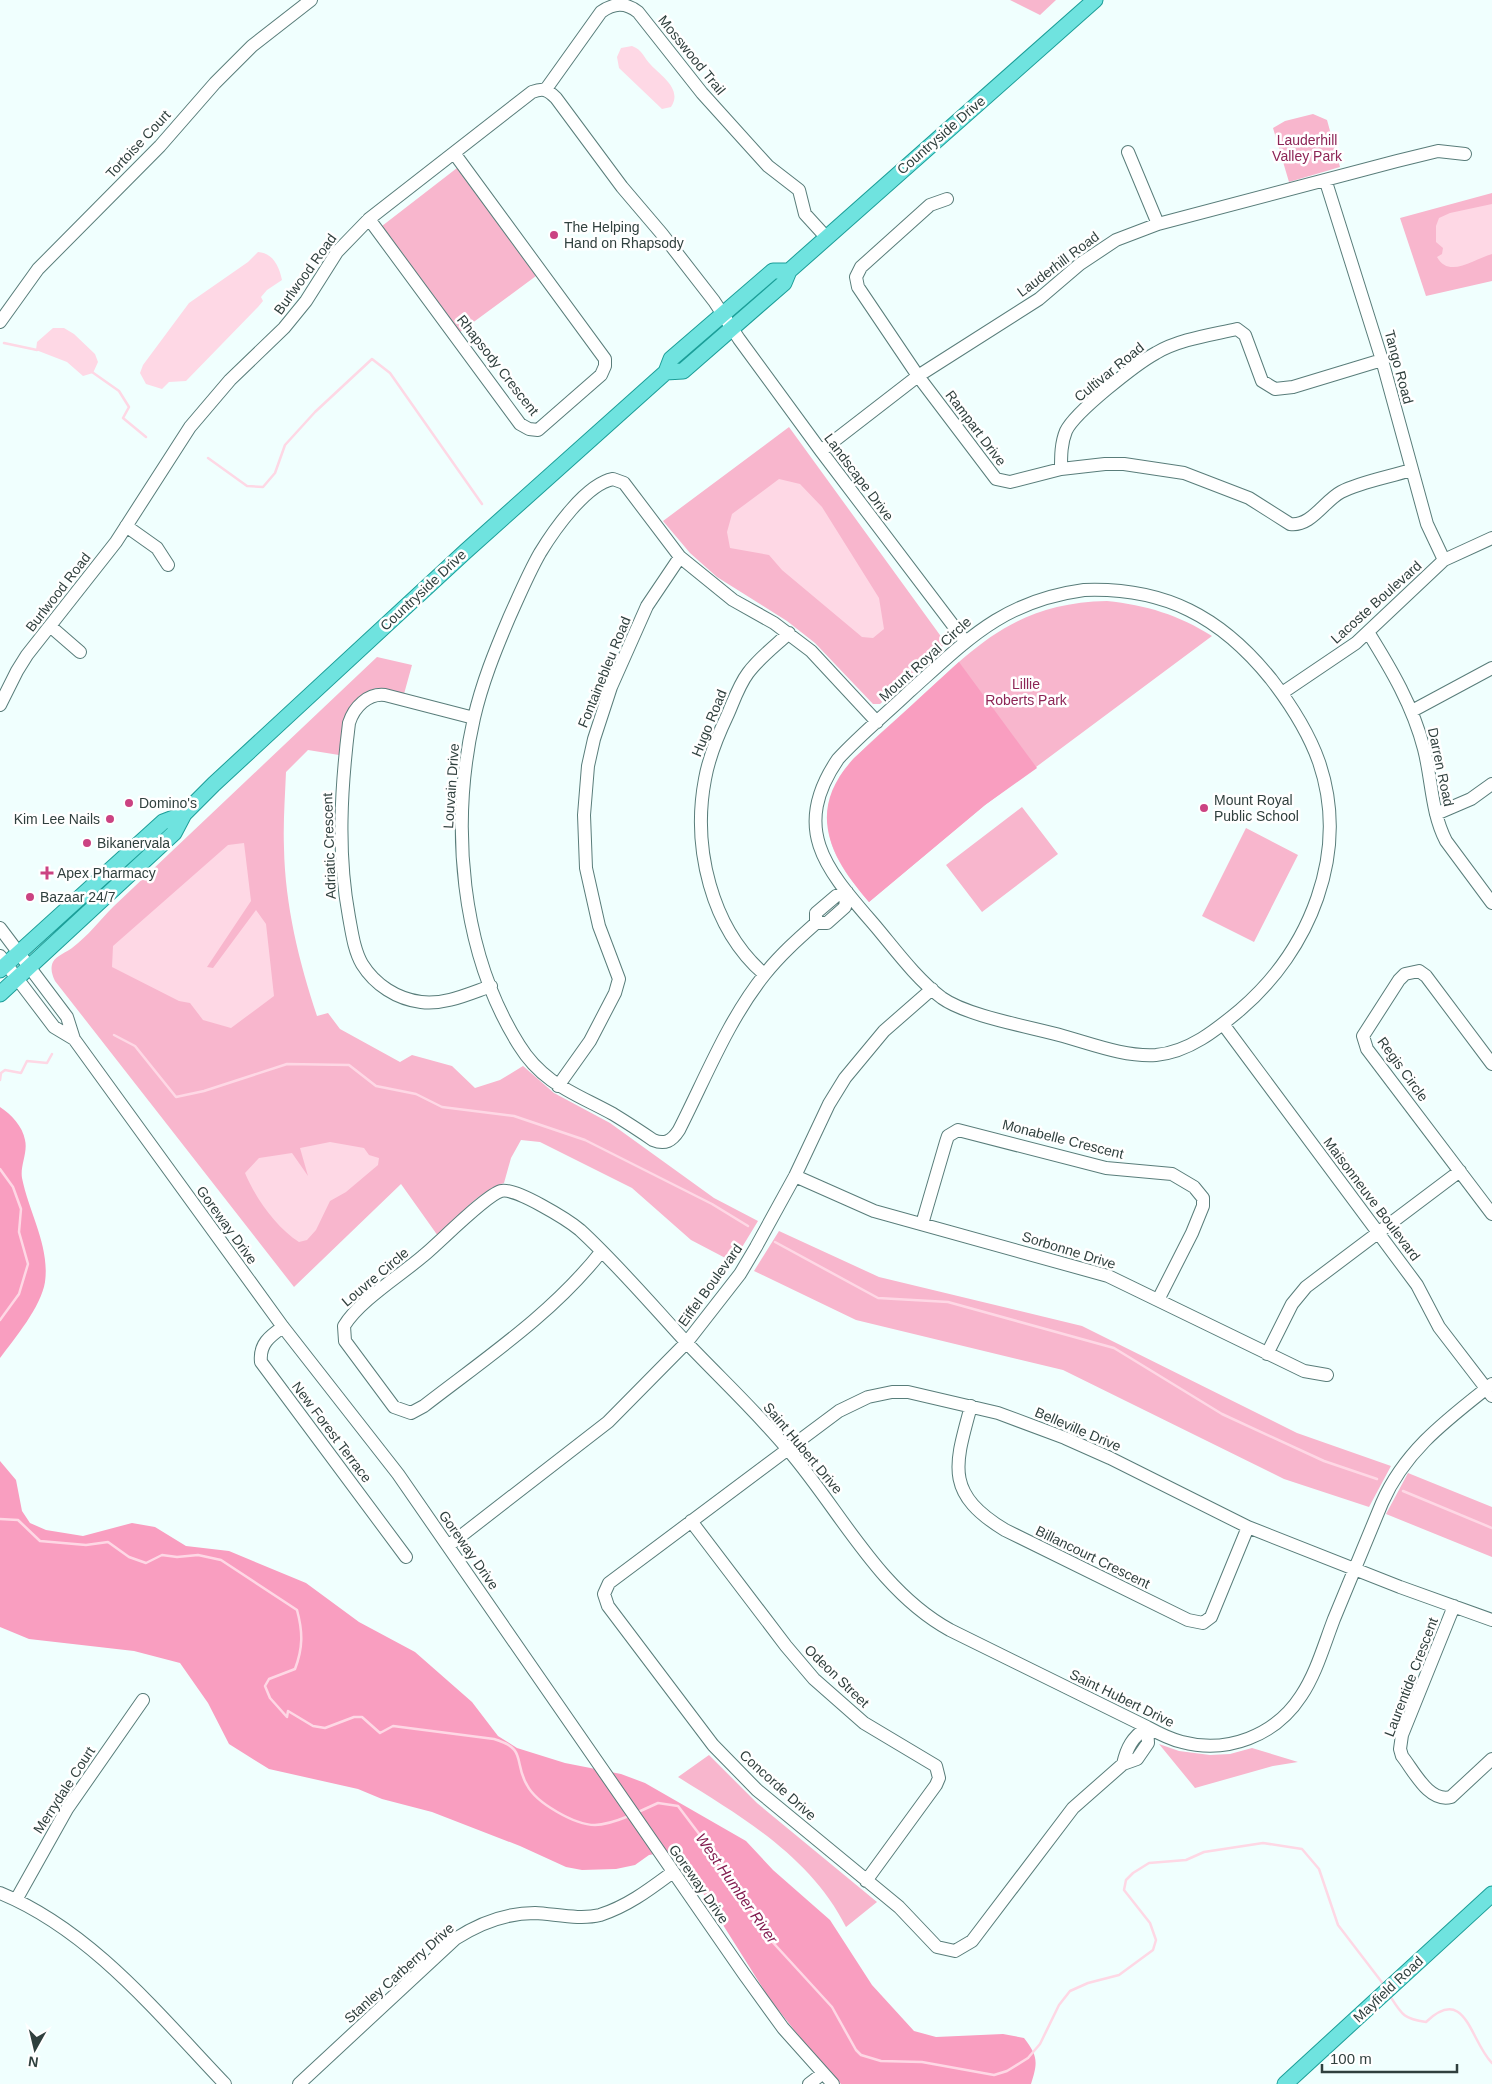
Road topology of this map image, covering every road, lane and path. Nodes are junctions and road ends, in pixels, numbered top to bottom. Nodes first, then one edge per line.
1 (311, 0) edge
2 (1095, 0) edge
3 (546, 89) junction
4 (1128, 152) dead end
5 (454, 153) junction
6 (1466, 154) dead end
7 (1326, 182) junction
8 (947, 199) dead end
9 (369, 219) junction
10 (1158, 224) junction
11 (826, 237) junction
12 (789, 270) junction
13 (722, 314) junction
14 (0, 322) edge
15 (732, 328) junction
16 (1382, 360) junction
17 (666, 372) junction
18 (918, 376) junction
19 (821, 451) junction
20 (1061, 469) junction
21 (1411, 470) junction
22 (126, 526) junction
23 (1492, 538) edge
24 (680, 557) junction
25 (1444, 560) junction
26 (168, 565) dead end
27 (50, 626) junction
28 (1368, 632) junction
29 (789, 633) junction
30 (965, 641) junction
31 (80, 652) dead end
32 (1492, 668) edge
33 (1282, 693) junction
34 (0, 705) edge
35 (1412, 711) junction
36 (474, 718) junction
37 (877, 722) junction
38 (1492, 784) edge
39 (184, 814) junction
40 (1436, 814) junction
41 (847, 892) junction
42 (1492, 903) edge
43 (0, 928) edge
44 (19, 953) junction
45 (2, 964) edge
46 (29, 967) junction
47 (764, 974) junction
48 (17, 978) junction
49 (491, 986) junction
50 (932, 989) junction
51 (0, 994) edge
52 (1222, 1024) junction
53 (74, 1039) junction
54 (1492, 1064) edge
55 (558, 1086) junction
56 (1460, 1171) junction
57 (795, 1176) junction
58 (1492, 1214) edge
59 (922, 1224) junction
60 (1379, 1232) junction
61 (601, 1252) junction
62 (1158, 1300) junction
63 (284, 1327) junction
64 (686, 1342) junction
65 (1267, 1354) junction
66 (1327, 1375) dead end
67 (1490, 1390) edge
68 (971, 1406) junction
69 (789, 1450) junction
70 (691, 1521) junction
71 (1248, 1527) junction
72 (448, 1546) junction
73 (406, 1557) dead end
74 (1354, 1570) junction
75 (1454, 1606) junction
76 (1492, 1620) edge
77 (143, 1700) dead end
78 (1147, 1727) junction
79 (1492, 1759) edge
80 (673, 1872) junction
81 (866, 1881) junction
82 (0, 1893) edge
83 (1492, 1894) edge
84 (16, 1900) junction
85 (822, 2074) junction
86 (225, 2084) edge
87 (299, 2084) edge
88 (809, 2084) edge
89 (832, 2084) edge
90 (1285, 2084) edge

1 - 14 street, Tortoise Court
2 - 11 main road, Countryside Drive
3 - 5 street, Burlwood Road
3 - 11 street, Mosswood Trail
3 - 13 street
4 - 10 street
5 - 9 street, Burlwood Road
5 - 9 street, Rhapsody Crescent
6 - 7 street, Lauderhill Road
7 - 10 street, Lauderhill Road
7 - 16 street, Tango Road
8 - 18 street, Rampart Drive
9 - 22 street, Burlwood Road
10 - 18 street, Lauderhill Road
11 - 12 main road, Countryside Drive
12 - 13 main road, Countryside Drive
12 - 15 main road, Countryside Drive
13 - 15 street, Landscape Drive
13 - 17 main road, Countryside Drive
15 - 17 main road, Countryside Drive
15 - 19 street, Landscape Drive
16 - 20 street, Cultivar Road
16 - 21 street, Tango Road
17 - 39 main road, Countryside Drive
18 - 19 street, Lauderhill Road
18 - 20 street, Rampart Drive
19 - 30 street, Landscape Drive
20 - 21 street, Rampart Drive
21 - 25 street, Tango Road
22 - 26 street
22 - 27 street, Burlwood Road
23 - 25 street, Lacoste Boulevard
24 - 29 street, Louvain Drive
24 - 36 street, Louvain Drive
24 - 55 street, Fontainebleu Road
25 - 28 street, Lacoste Boulevard
27 - 31 street
27 - 34 street, Burlwood Road
28 - 33 street, Lacoste Boulevard
28 - 35 street, Darren Road
29 - 37 street, Louvain Drive
29 - 47 street, Hugo Road
30 - 33 street, Mount Royal Circle
30 - 37 street, Mount Royal Circle
32 - 35 street
33 - 52 street, Mount Royal Circle
35 - 40 street, Darren Road
36 - 49 street, Louvain Drive
36 - 49 street, Adriatic Crescent
37 - 41 street, Mount Royal Circle
38 - 40 street
39 - 44 main road, Countryside Drive
39 - 46 main road, Countryside Drive
40 - 42 street, Darren Road
41 - 47 street, Louvain Drive
41 - 50 street, Mount Royal Circle
43 - 44 street, Goreway Drive
44 - 45 main road, Countryside Drive
44 - 46 street, Goreway Drive
45 - 48 street, Goreway Drive
46 - 48 main road, Countryside Drive
46 - 53 street, Goreway Drive
47 - 55 street, Louvain Drive
48 - 51 main road, Countryside Drive
48 - 53 street, Goreway Drive
49 - 55 street, Louvain Drive
50 - 52 street, Mount Royal Circle
50 - 57 street, Eiffel Boulevard
52 - 60 street, Maisonneuve Boulevard
53 - 63 street, Goreway Drive
54 - 56 street, Regis Circle
56 - 58 street, Regis Circle
56 - 60 street
57 - 59 street, Sorbonne Drive
57 - 64 street, Eiffel Boulevard
59 - 62 street, Sorbonne Drive
59 - 62 street, Monabelle Crescent
60 - 65 street
60 - 67 street, Maisonneuve Boulevard
61 - 61 street, Louvre Circle
61 - 64 street, Louvre Circle
62 - 65 street, Sorbonne Drive
63 - 72 street, Goreway Drive
63 - 73 street, New Forest Terrace
64 - 69 street, Saint Hubert Drive
64 - 72 street, Eiffel Boulevard
65 - 66 street, Sorbonne Drive
67 - 74 street, Saint Hubert Drive
68 - 69 street, Belleville Drive
68 - 71 street, Belleville Drive
68 - 71 street, Billancourt Crescent
69 - 70 street, Concorde Drive
69 - 78 street, Saint Hubert Drive
70 - 81 street, Odeon Street
70 - 81 street, Concorde Drive
71 - 74 street, Belleville Drive
72 - 80 street, Goreway Drive
74 - 75 street, Laurentide Crescent
74 - 78 street, Saint Hubert Drive
75 - 76 street, Laurentide Crescent
75 - 79 street, Laurentide Crescent
77 - 84 street, Merrydale Court
78 - 81 street, Concorde Drive
80 - 85 street, Goreway Drive
80 - 87 street, Stanley Carberry Drive
82 - 84 street
83 - 90 main road, Mayfield Road
84 - 86 street
85 - 88 street
85 - 89 street, Goreway Drive

